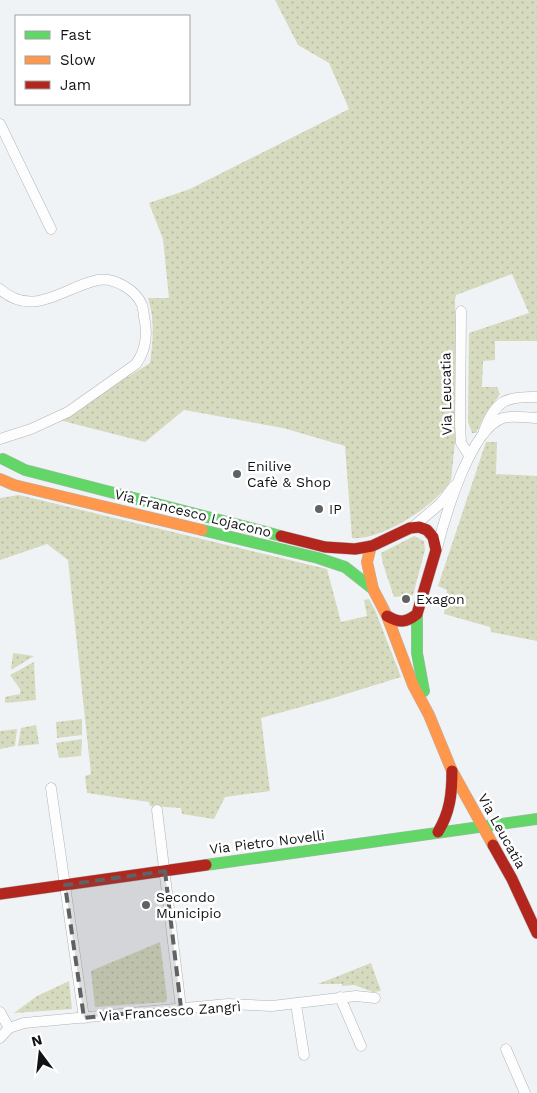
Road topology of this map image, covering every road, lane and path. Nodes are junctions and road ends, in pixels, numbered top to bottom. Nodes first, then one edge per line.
1 (0, 124) edge
2 (51, 229) dead end
3 (0, 289) edge
4 (460, 311) dead end
5 (537, 396) edge
6 (518, 398) junction
7 (509, 417) junction
8 (537, 418) edge
9 (483, 434) junction
10 (0, 440) edge
11 (469, 455) junction
12 (1, 457) edge
13 (461, 477) junction
14 (0, 478) edge
15 (414, 526) junction
16 (371, 546) junction
17 (436, 550) junction
18 (373, 589) junction
19 (417, 614) junction
20 (387, 616) junction
21 (429, 715) junction
22 (452, 771) junction
23 (51, 788) dead end
24 (157, 810) dead end
25 (537, 819) edge
26 (483, 826) junction
27 (438, 832) junction
28 (165, 871) junction
29 (65, 885) junction
30 (0, 894) edge
31 (537, 933) edge
32 (340, 997) junction
33 (375, 998) dead end
34 (296, 1004) junction
35 (181, 1008) junction
36 (0, 1012) edge
37 (84, 1018) junction
38 (9, 1028) junction
39 (0, 1038) edge
40 (361, 1046) dead end
41 (506, 1049) dead end
42 (304, 1055) dead end
43 (525, 1093) edge

1 - 2 street
3 - 10 street
4 - 11 street, Via Leucatia
5 - 6 street
6 - 7 street
6 - 9 street
7 - 8 street
7 - 9 street
9 - 11 street
11 - 13 street
12 - 14 main road
12 - 16 main road, Via Francesco Lojacono
13 - 15 street
13 - 17 street
14 - 18 main road, Via Francesco Lojacono
15 - 16 main road
15 - 17 main road
16 - 18 main road
17 - 19 main road, Via Leucatia
18 - 20 main road, Via Leucatia
19 - 20 main road
19 - 21 main road, Via Leucatia
20 - 21 main road, Via Leucatia
21 - 22 main road, Via Leucatia
22 - 26 main road, Via Leucatia
22 - 27 main road, Via Leucatia
23 - 29 street
24 - 28 street
25 - 26 main road, Via Pietro Novelli
26 - 27 main road, Via Pietro Novelli
26 - 31 main road, Via Leucatia
27 - 28 main road, Via Pietro Novelli
28 - 29 main road, Via Pietro Novelli
28 - 35 street
29 - 30 main road, Via Pietro Novelli
29 - 37 street
32 - 33 street, Via Francesco Zangrì
32 - 34 street, Via Francesco Zangrì
32 - 40 street
34 - 35 street, Via Francesco Zangrì
34 - 42 street
35 - 37 street, Via Francesco Zangrì
36 - 38 street
37 - 38 street, Via Francesco Zangrì
38 - 39 street
41 - 43 street

